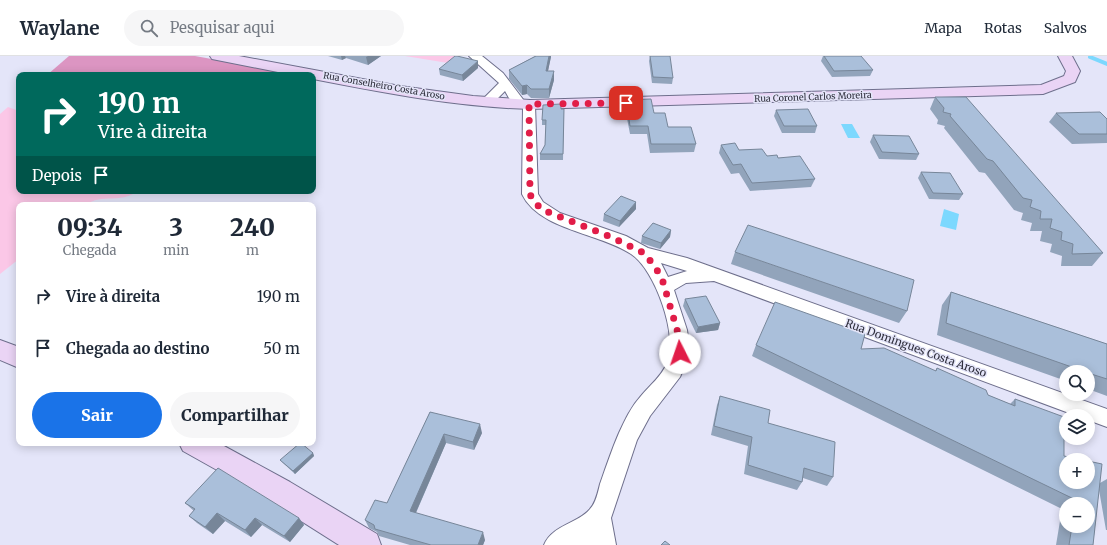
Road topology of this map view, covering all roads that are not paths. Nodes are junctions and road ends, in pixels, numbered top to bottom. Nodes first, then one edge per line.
1 (217, 56) edge
2 (475, 56) edge
3 (1065, 56) edge
4 (304, 72) edge
5 (316, 74) edge
6 (505, 84) junction
7 (487, 102) junction
8 (524, 104) junction
9 (644, 253) junction
10 (725, 278) junction
11 (665, 286) junction
12 (0, 349) edge
13 (16, 357) edge
14 (1107, 418) edge
15 (198, 446) edge
16 (599, 517) junction
17 (366, 545) edge
18 (556, 545) edge
19 (582, 545) edge
20 (604, 545) edge

1 - 4 main road, Rua Conselheiro Costa Aroso
2 - 6 street
3 - 8 main road, Rua Coronel Carlos Moreira
5 - 7 main road, Rua Conselheiro Costa Aroso
6 - 7 street
6 - 8 street
7 - 8 main road, Rua Conselheiro Costa Aroso
8 - 9 street
9 - 10 street, Rua Domingues Costa Aroso
9 - 11 street
10 - 11 street, Rua Domingues Costa Aroso
10 - 14 street, Rua Domingues Costa Aroso
11 - 16 street
12 - 13 main road
15 - 17 main road
16 - 18 street
16 - 19 street
16 - 20 street

